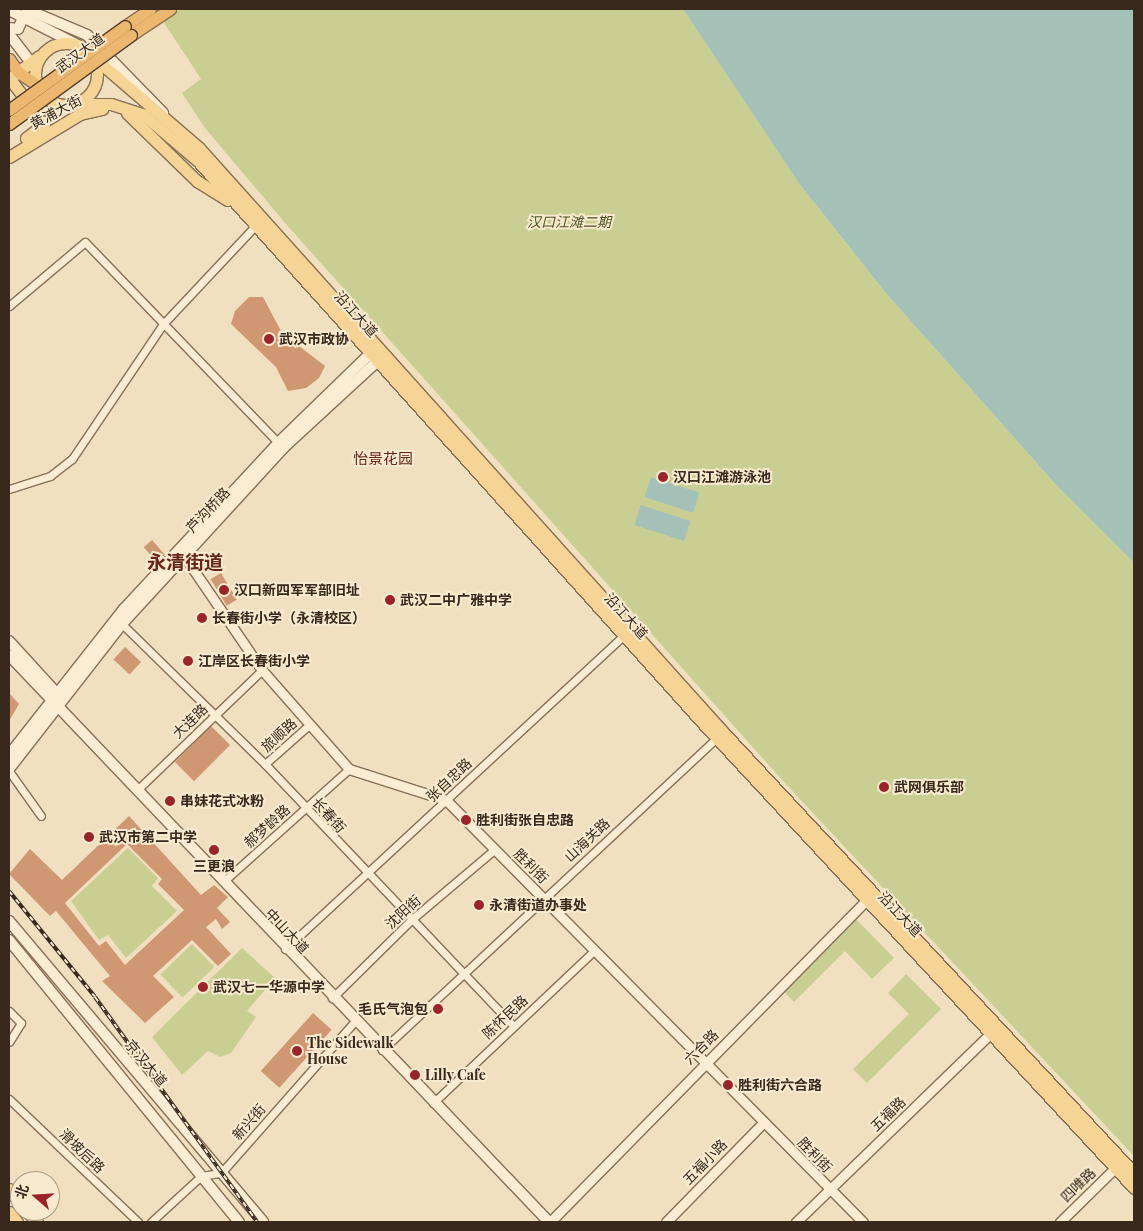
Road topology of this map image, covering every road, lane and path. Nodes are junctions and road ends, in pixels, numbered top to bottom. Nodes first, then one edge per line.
1 (150, 9) edge
2 (170, 9) edge
3 (9, 10) edge
4 (24, 13) edge
5 (9, 28) edge
6 (9, 34) edge
7 (78, 45) junction
8 (91, 54) junction
9 (9, 59) edge
10 (33, 65) junction
11 (12, 77) edge
12 (36, 84) junction
13 (76, 104) junction
14 (111, 104) junction
15 (32, 106) junction
16 (11, 108) edge
17 (121, 110) junction
18 (167, 117) junction
19 (9, 124) edge
20 (9, 133) edge
21 (9, 151) edge
22 (9, 156) edge
23 (241, 209) junction
24 (256, 225) junction
25 (9, 306) edge
26 (163, 324) junction
27 (378, 353) junction
28 (281, 446) junction
29 (9, 489) edge
30 (182, 552) junction
31 (122, 624) junction
32 (627, 632) junction
33 (9, 641) edge
34 (9, 654) edge
35 (262, 670) junction
36 (56, 698) junction
37 (214, 715) junction
38 (309, 725) junction
39 (720, 735) junction
40 (9, 755) edge
41 (265, 764) junction
42 (349, 769) junction
43 (9, 770) edge
44 (137, 790) junction
45 (446, 800) junction
46 (306, 809) junction
47 (41, 816) dead end
48 (495, 849) junction
49 (366, 875) junction
50 (223, 882) junction
51 (870, 896) junction
52 (543, 898) junction
53 (411, 920) junction
54 (9, 921) edge
55 (9, 940) edge
56 (285, 949) junction
57 (595, 950) junction
58 (464, 972) junction
59 (332, 998) junction
60 (9, 1011) edge
61 (354, 1021) junction
62 (514, 1026) junction
63 (994, 1030) junction
64 (9, 1042) edge
65 (382, 1050) junction
66 (706, 1063) junction
67 (9, 1098) edge
68 (433, 1103) junction
69 (764, 1122) junction
70 (1115, 1168) junction
71 (221, 1173) junction
72 (1134, 1173) edge
73 (201, 1176) junction
74 (1134, 1188) edge
75 (830, 1189) junction
76 (9, 1212) edge
77 (17, 1222) edge
78 (138, 1222) edge
79 (151, 1222) edge
80 (239, 1222) edge
81 (263, 1222) edge
82 (549, 1222) edge
83 (666, 1222) edge
84 (796, 1222) edge
85 (863, 1222) edge
86 (1060, 1222) edge

1 - 16 highway, 武汉大道, bridge
2 - 15 highway, 武汉大道, bridge
3 - 4 main road
4 - 5 main road
4 - 7 main road
4 - 18 main road
6 - 10 main road
7 - 8 main road
7 - 10 main road
8 - 13 main road
8 - 18 main road, 沿江大道
9 - 11 highway
10 - 11 main road
10 - 12 main road
11 - 12 highway
11 - 21 main road
12 - 13 main road
13 - 14 main road, 沿江大道
14 - 17 main road
14 - 23 main road, 沿江大道
15 - 19 highway, 武汉大道, bridge
15 - 20 highway, bridge
17 - 22 main road, 黄浦大街
17 - 23 main road
18 - 27 main road, 沿江大道
23 - 24 main road, 沿江大道
24 - 26 street
24 - 27 main road, 沿江大道
25 - 26 street
26 - 28 street
26 - 29 street
27 - 28 main road, 芦沟桥路
27 - 32 main road, 沿江大道
28 - 30 main road, 芦沟桥路
30 - 31 main road, 芦沟桥路
30 - 35 street
30 - 36 main road, 芦沟桥路
31 - 36 main road, 芦沟桥路
31 - 37 street, 长春街
32 - 39 main road, 沿江大道
32 - 45 street, 张自忠路
33 - 36 main road, 中山大道
34 - 36 main road, 中山大道
35 - 37 street, 大连路
35 - 38 street
36 - 40 main road, 芦沟桥路
36 - 43 main road, 芦沟桥路
36 - 44 main road, 中山大道
37 - 41 street, 长春街
37 - 44 street, 大连路
38 - 41 street, 旅顺路
38 - 42 street
39 - 51 main road, 沿江大道
39 - 52 street, 山海关路
41 - 46 street, 长春街
42 - 45 street, 胜利街
42 - 46 street, 郝梦龄路
43 - 47 street
44 - 50 main road, 中山大道
45 - 48 street, 胜利街
45 - 49 street, 张自忠路
46 - 49 street, 长春街
46 - 50 street, 郝梦龄路
48 - 52 street, 胜利街
48 - 53 street, 沈阳街
49 - 53 street, 长春街
49 - 56 street, 张自忠路
50 - 56 main road, 中山大道
51 - 63 main road, 沿江大道
51 - 66 street, 六合路
52 - 57 street, 胜利街
52 - 58 street, 山海关路
53 - 58 street, 长春街
53 - 59 street, 沈阳街
54 - 71 main road, 京汉大道
55 - 73 main road, 京汉大道
56 - 59 main road, 中山大道
57 - 62 street, 陈怀民路
57 - 66 street, 胜利街
58 - 62 street, 长春街
58 - 65 street, 山海关路
59 - 61 main road, 中山大道
60 - 64 street
61 - 65 main road, 中山大道
61 - 71 street, 新兴街
62 - 68 street, 陈怀民路
63 - 70 main road, 沿江大道
63 - 72 main road, 沿江大道
63 - 75 street, 五福路
65 - 68 main road, 中山大道
66 - 69 street, 胜利街
66 - 82 street, 六合路
67 - 78 street, 滑坡后路
68 - 82 main road, 中山大道
69 - 75 street, 胜利街
69 - 83 street, 五福小路
70 - 74 main road, 沿江大道
70 - 86 street, 四唯路
71 - 73 street
71 - 81 main road, 京汉大道
73 - 79 street
73 - 80 main road, 京汉大道
75 - 84 street, 五福路
75 - 85 street, 胜利街
76 - 77 main road

